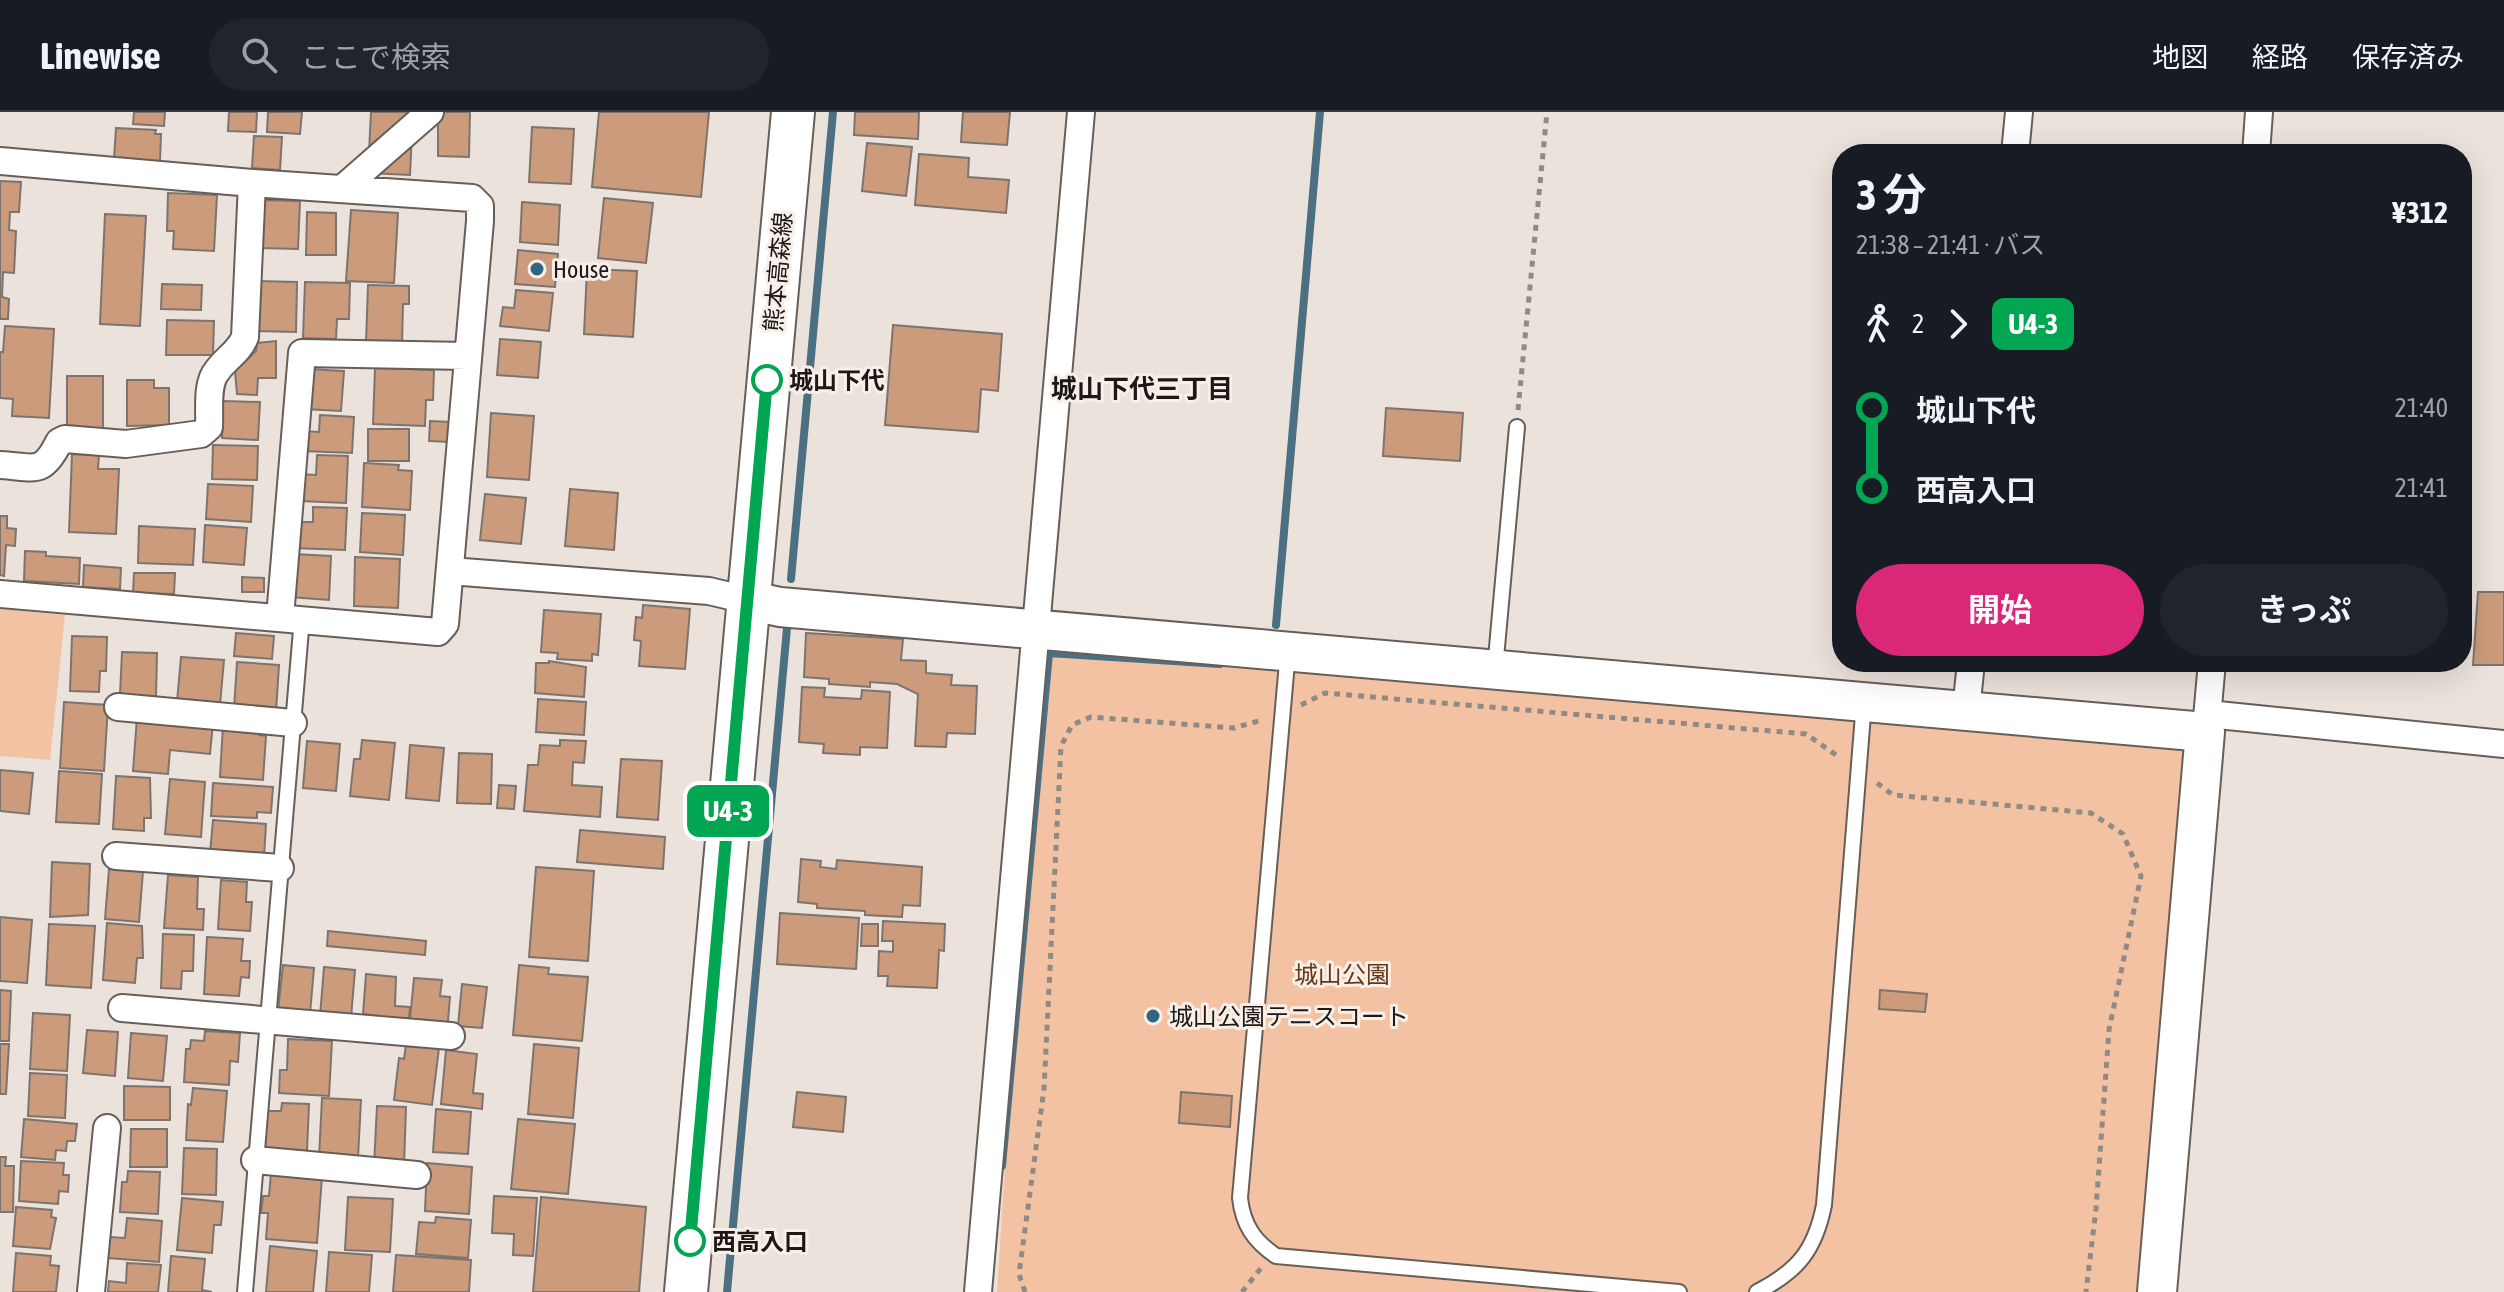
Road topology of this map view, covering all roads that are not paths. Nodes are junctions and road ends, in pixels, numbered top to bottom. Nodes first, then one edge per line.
1 (430, 112) edge
2 (793, 112) edge
3 (1081, 112) edge
4 (2019, 112) edge
5 (2259, 112) edge
6 (2016, 144) edge
7 (2257, 144) edge
8 (0, 161) edge
9 (252, 183) junction
10 (342, 189) junction
11 (467, 356) junction
12 (1517, 427) road end
13 (0, 465) edge
14 (450, 571) junction
15 (0, 594) edge
16 (747, 600) junction
17 (291, 617) junction
18 (1039, 629) junction
19 (1288, 651) junction
20 (1495, 669) junction
21 (1970, 672) edge
22 (2211, 672) edge
23 (1865, 702) junction
24 (118, 707) dead end
25 (1966, 711) junction
26 (293, 723) junction
27 (2206, 723) junction
28 (2504, 744) edge
29 (116, 856) dead end
30 (280, 868) junction
31 (122, 1008) dead end
32 (267, 1021) junction
33 (451, 1036) dead end
34 (107, 1128) dead end
35 (255, 1160) junction
36 (417, 1175) dead end
37 (91, 1292) edge
38 (245, 1292) edge
39 (686, 1292) edge
40 (978, 1292) edge
41 (1679, 1292) edge
42 (1757, 1292) edge
43 (2157, 1292) edge

1 - 10 street
2 - 16 main road, 熊本高森線
3 - 18 street
4 - 6 street
5 - 7 street
8 - 9 street
9 - 10 street
9 - 13 street
10 - 11 street
11 - 14 street
11 - 17 street
12 - 20 lane
14 - 16 street
14 - 17 street
15 - 17 street
16 - 18 street
16 - 39 main road, 熊本高森線
17 - 26 lane
18 - 19 street
18 - 40 street
19 - 20 street
19 - 41 lane
20 - 23 street
21 - 25 street
22 - 27 street
23 - 25 street
23 - 42 lane
24 - 26 street
25 - 27 street
26 - 30 lane
27 - 28 street
27 - 43 street
29 - 30 street
30 - 32 lane
31 - 32 street
32 - 33 street
32 - 35 lane
34 - 37 street
35 - 36 street
35 - 38 lane

